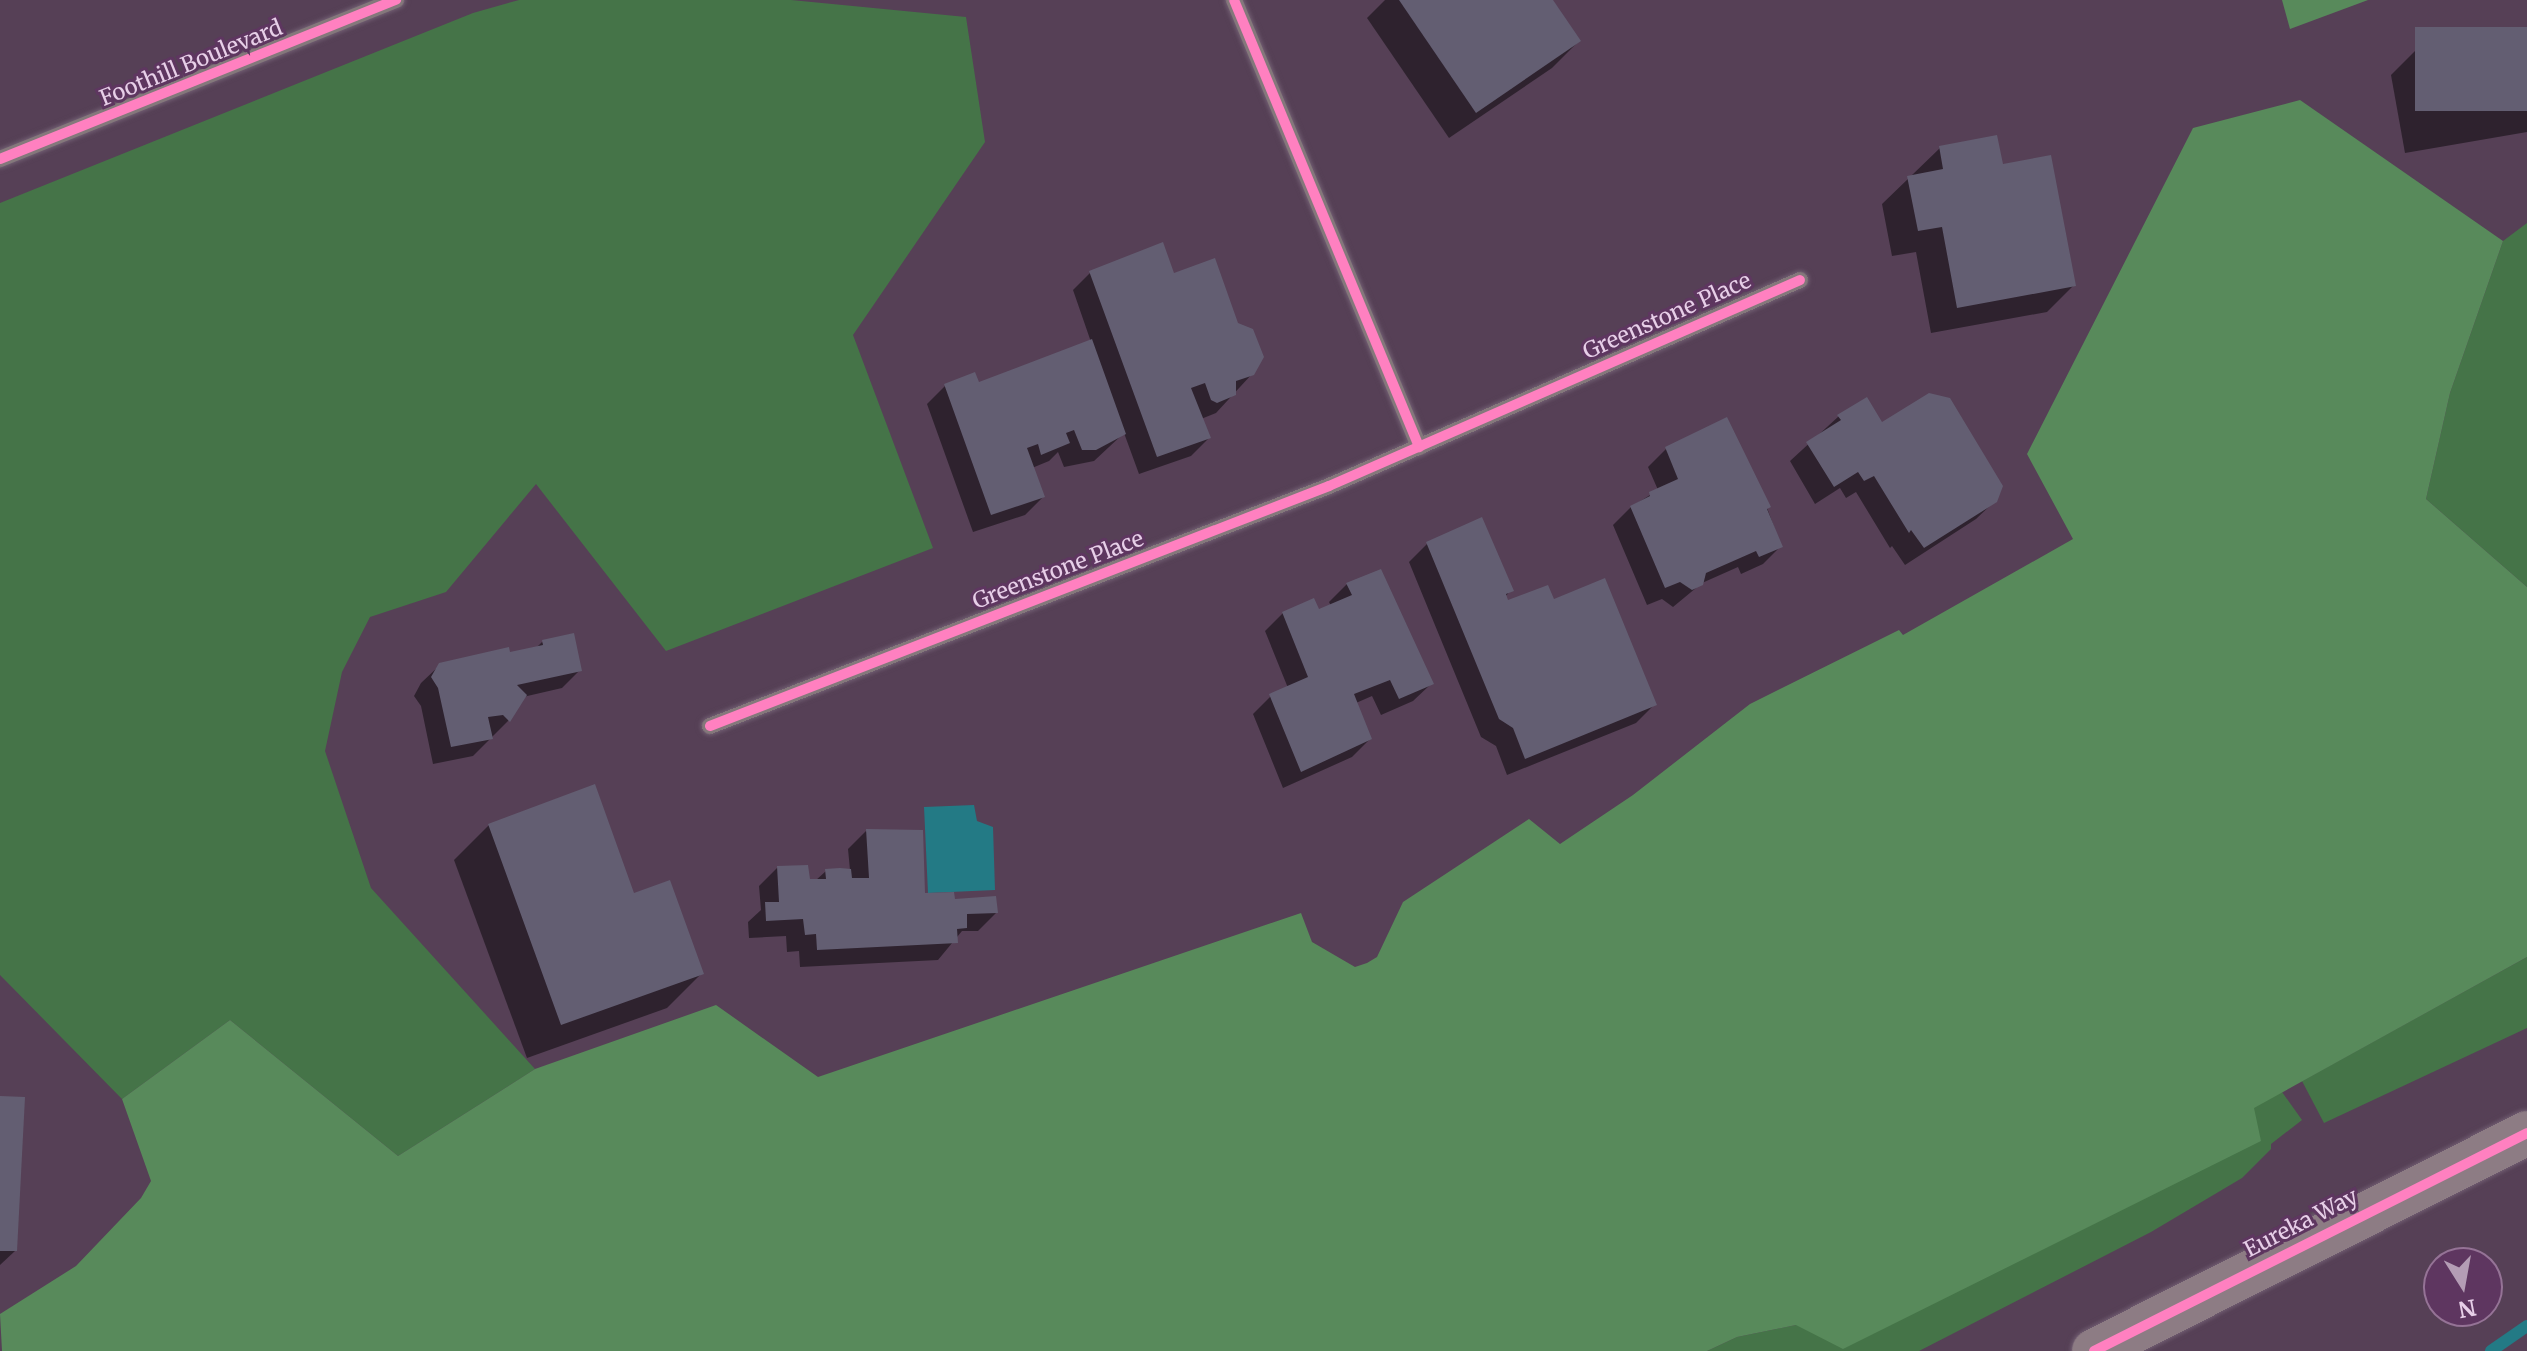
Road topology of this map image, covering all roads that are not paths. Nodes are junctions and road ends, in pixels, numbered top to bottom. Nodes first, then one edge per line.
1 (396, 0) edge
2 (1234, 0) edge
3 (0, 159) edge
4 (1800, 280) dead end
5 (1419, 447) junction
6 (710, 726) dead end
7 (2527, 1133) edge
8 (2094, 1351) edge

1 - 3 street, Foothill Boulevard
2 - 5 street
4 - 5 street, Greenstone Place
5 - 6 street, Greenstone Place
7 - 8 highway, Eureka Way

